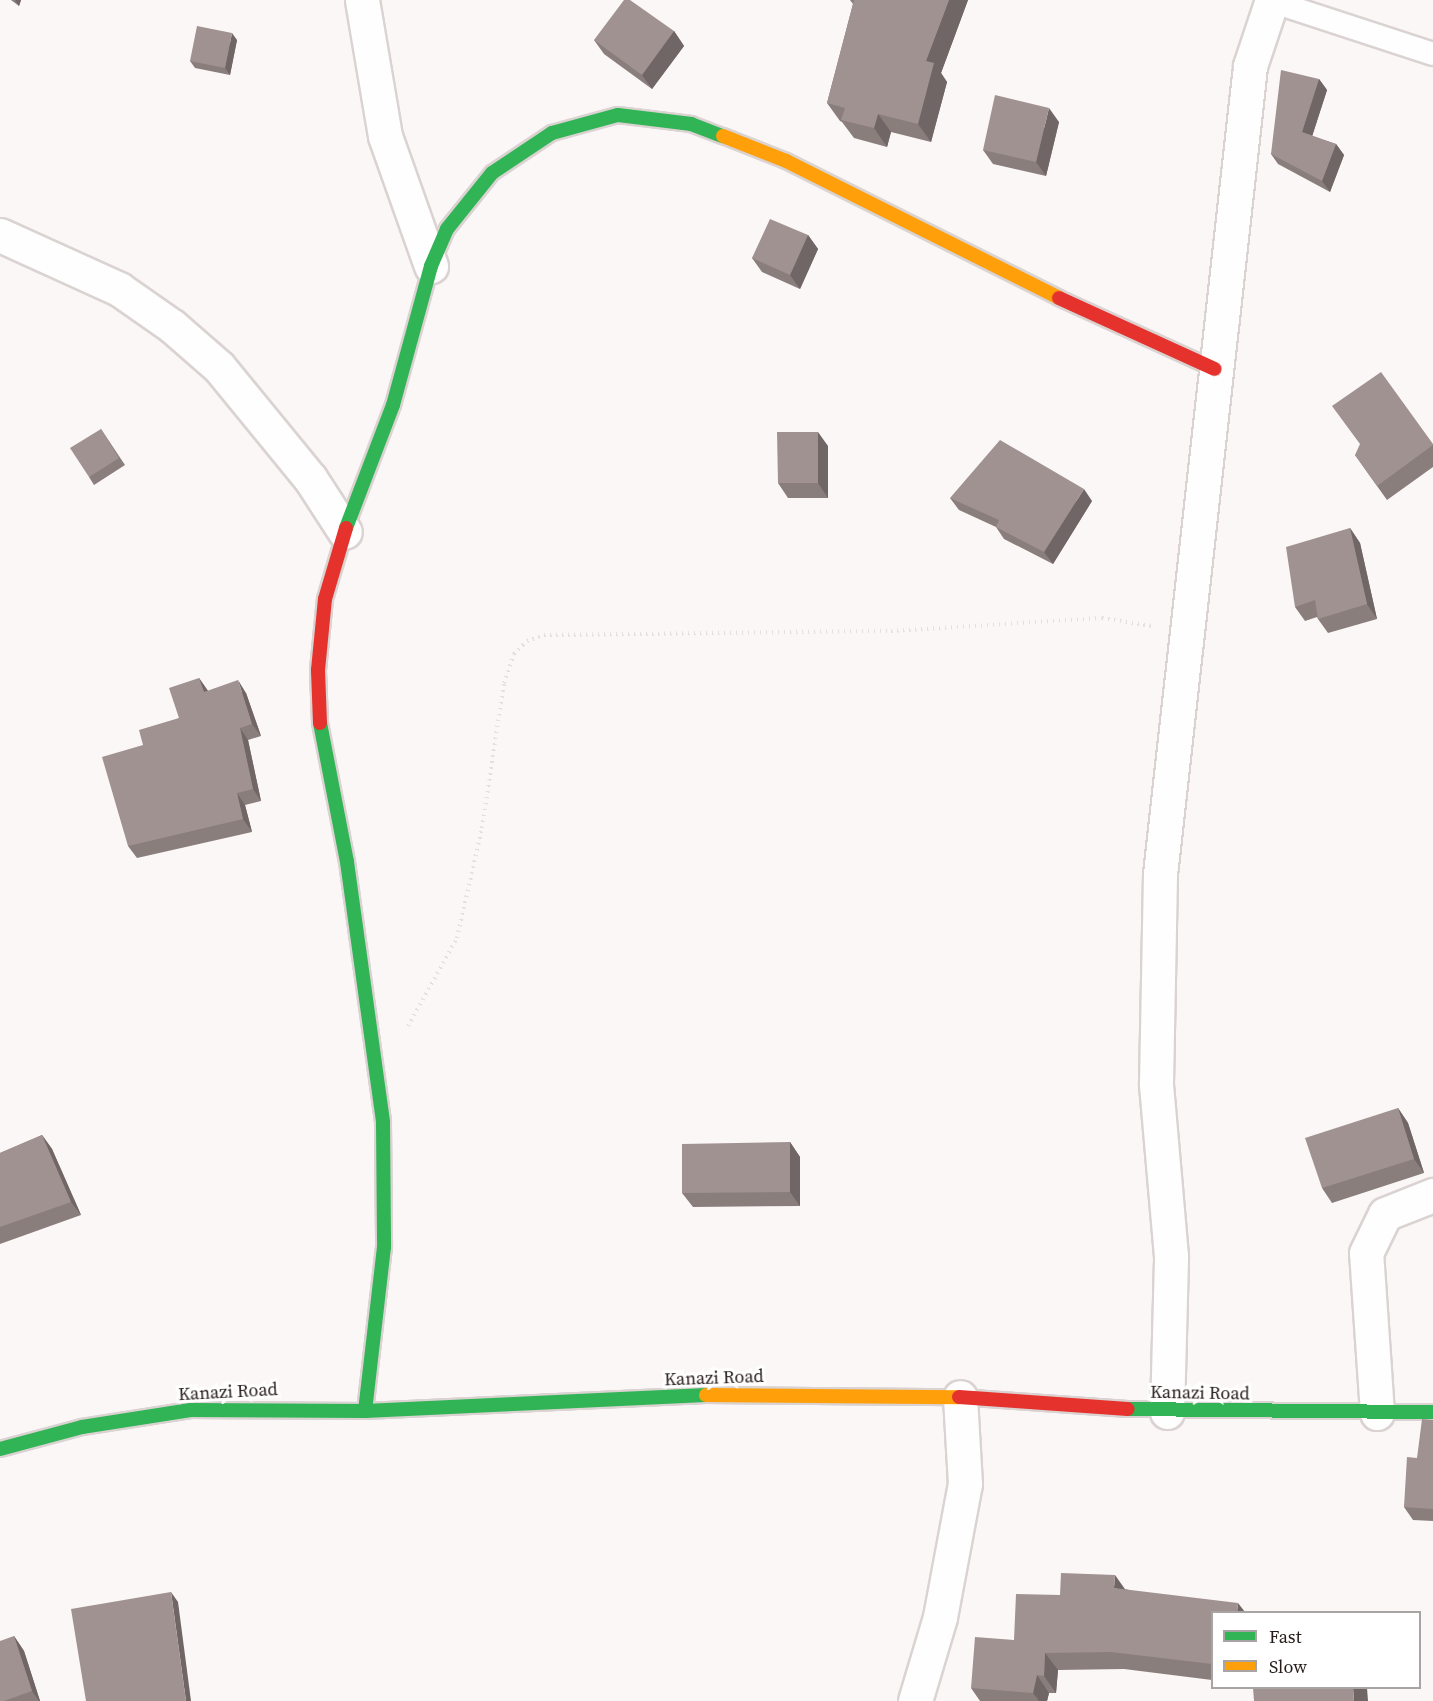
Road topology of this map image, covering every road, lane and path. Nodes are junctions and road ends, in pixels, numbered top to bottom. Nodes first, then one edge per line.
1 (362, 0) edge
2 (1272, 1) edge
3 (1433, 54) edge
4 (0, 235) edge
5 (430, 266) junction
6 (1215, 369) junction
7 (345, 532) junction
8 (1188, 632) junction
9 (377, 1075) junction
10 (1433, 1195) edge
11 (960, 1397) junction
12 (365, 1411) junction
13 (1167, 1412) junction
14 (1433, 1412) edge
15 (1377, 1413) junction
16 (0, 1449) edge
17 (915, 1701) edge

1 - 5 street
2 - 3 lane
2 - 6 street
4 - 7 street
5 - 6 street
5 - 7 street
6 - 8 street
7 - 9 street
8 - 9 path
8 - 13 street
9 - 12 street
10 - 15 street
11 - 12 street, Kanazi Road
11 - 13 street, Kanazi Road
11 - 17 street
12 - 16 street, Kanazi Road
13 - 15 street, Kanazi Road
14 - 15 street, Kanazi Road

